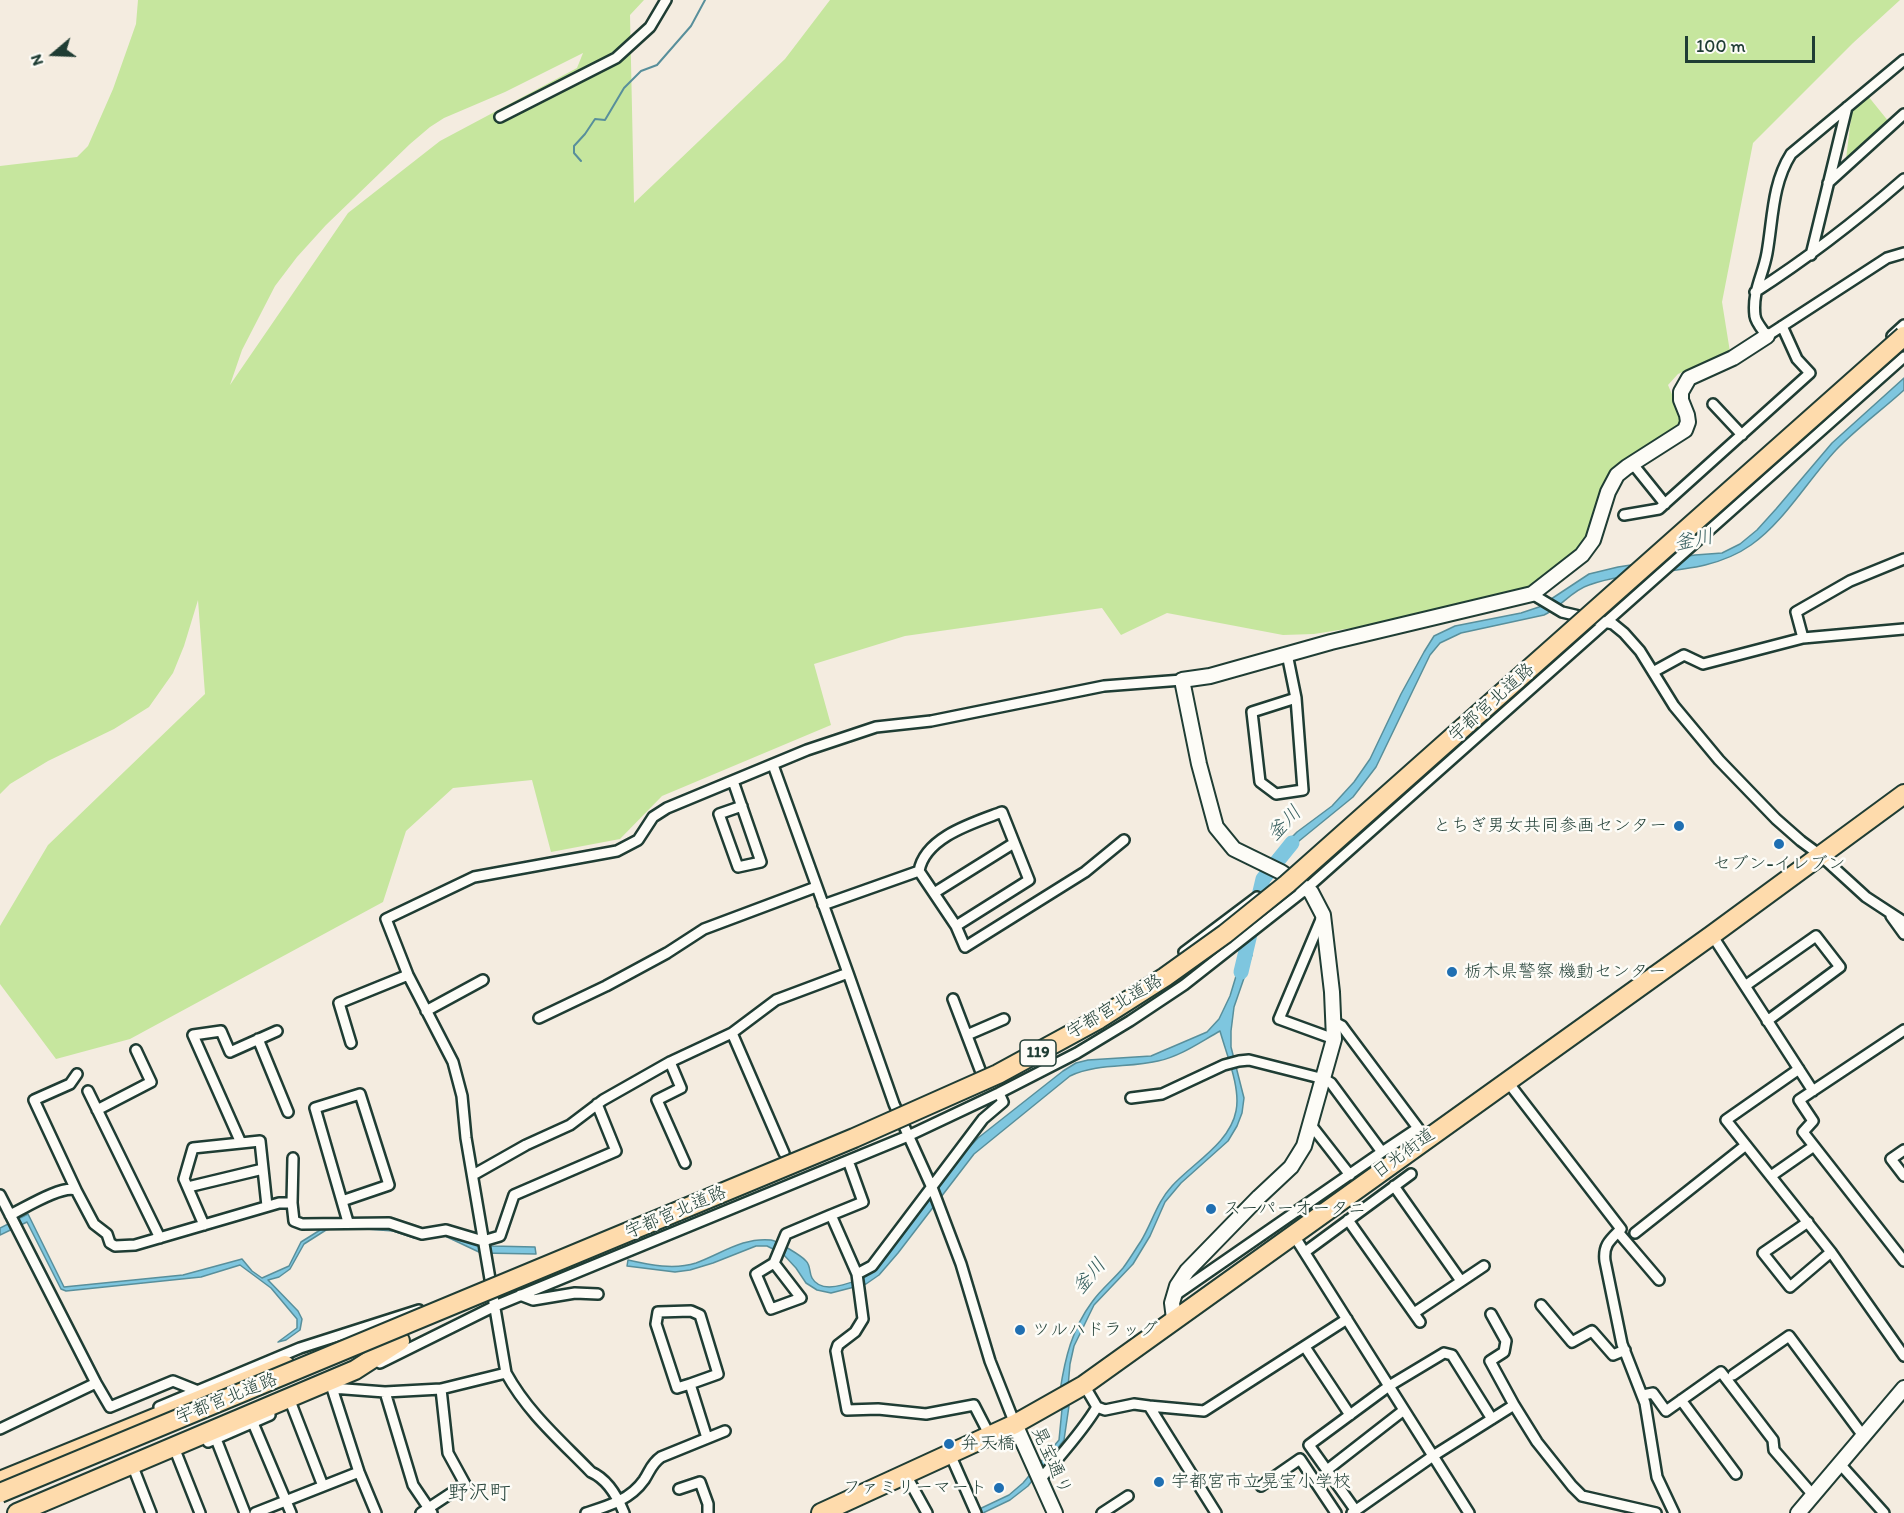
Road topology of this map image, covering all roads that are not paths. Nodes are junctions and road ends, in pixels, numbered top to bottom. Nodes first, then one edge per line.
1 (666, 0) edge
2 (1904, 60) edge
3 (1847, 107) junction
4 (1904, 114) edge
5 (500, 117) dead end
6 (1904, 179) edge
7 (1828, 183) junction
8 (1904, 253) edge
9 (1810, 255) junction
10 (1755, 292) junction
11 (1904, 325) edge
12 (1782, 326) junction
13 (1767, 336) junction
14 (1904, 336) edge
15 (1904, 351) edge
16 (1904, 357) edge
17 (1713, 404) dead end
18 (1742, 435) junction
19 (1632, 463) junction
20 (1665, 504) junction
21 (1624, 515) dead end
22 (1904, 559) edge
23 (1537, 597) junction
24 (1581, 616) junction
25 (1608, 622) junction
26 (1904, 629) edge
27 (1803, 638) junction
28 (1287, 654) junction
29 (1653, 672) junction
30 (1182, 680) junction
31 (1296, 698) junction
32 (773, 765) junction
33 (733, 781) junction
34 (1904, 794) edge
35 (741, 806) junction
36 (1124, 840) dead end
37 (1014, 843) junction
38 (1820, 855) junction
39 (919, 871) junction
40 (1283, 874) junction
41 (816, 887) junction
42 (1306, 889) junction
43 (934, 893) junction
44 (823, 905) junction
45 (1890, 914) junction
46 (1323, 915) junction
47 (1904, 922) edge
48 (956, 926) junction
49 (1904, 934) edge
50 (1712, 935) junction
51 (848, 973) junction
52 (408, 975) junction
53 (483, 980) dead end
54 (1745, 986) junction
55 (953, 999) dead end
56 (426, 1011) junction
57 (540, 1018) dead end
58 (1004, 1019) dead end
59 (1767, 1021) junction
60 (1334, 1022) junction
61 (1904, 1030) edge
62 (277, 1031) dead end
63 (732, 1033) junction
64 (967, 1035) junction
65 (258, 1039) junction
66 (1334, 1039) junction
67 (351, 1043) dead end
68 (136, 1050) dead end
69 (670, 1062) junction
70 (1799, 1069) junction
71 (77, 1074) dead end
72 (982, 1075) junction
73 (1324, 1079) junction
74 (1507, 1081) junction
75 (1813, 1090) junction
76 (88, 1091) dead end
77 (999, 1093) junction
78 (1131, 1098) dead end
79 (597, 1104) junction
80 (97, 1110) junction
81 (288, 1112) dead end
82 (898, 1113) junction
83 (1311, 1125) junction
84 (908, 1136) junction
85 (241, 1143) junction
86 (1746, 1145) junction
87 (1814, 1146) junction
88 (1904, 1150) edge
89 (1382, 1152) junction
90 (784, 1153) dead end
91 (293, 1158) dead end
92 (685, 1163) dead end
93 (850, 1166) dead end
94 (263, 1168) junction
95 (1412, 1174) dead end
96 (1350, 1175) junction
97 (473, 1176) junction
98 (1772, 1176) junction
99 (1904, 1176) edge
100 (932, 1186) junction
101 (1394, 1186) junction
102 (188, 1188) junction
103 (76, 1190) junction
104 (0, 1195) edge
105 (342, 1202) junction
106 (292, 1203) junction
107 (267, 1206) junction
108 (10, 1215) junction
109 (831, 1215) junction
110 (1348, 1220) junction
111 (348, 1222) junction
112 (1808, 1222) junction
113 (204, 1225) junction
114 (1618, 1232) junction
115 (1635, 1233) dead end
116 (1293, 1234) junction
117 (160, 1238) junction
118 (483, 1241) junction
119 (1305, 1252) junction
120 (1832, 1252) junction
121 (1904, 1261) edge
122 (774, 1263) junction
123 (1484, 1266) dead end
124 (857, 1274) junction
125 (1659, 1280) dead end
126 (1461, 1281) junction
127 (491, 1285) junction
128 (598, 1294) dead end
129 (520, 1295) junction
130 (1174, 1296) junction
131 (1541, 1305) dead end
132 (495, 1306) junction
133 (445, 1309) junction
134 (1414, 1313) junction
135 (1491, 1314) dead end
136 (1174, 1319) junction
137 (1347, 1319) junction
138 (1420, 1322) dead end
139 (400, 1341) junction
140 (1305, 1347) junction
141 (1625, 1350) junction
142 (1904, 1356) edge
143 (506, 1374) junction
144 (1733, 1375) dead end
145 (96, 1383) junction
146 (690, 1384) junction
147 (1389, 1386) junction
148 (332, 1388) junction
149 (1904, 1388) edge
150 (441, 1389) junction
151 (198, 1390) junction
152 (385, 1392) junction
153 (1071, 1393) junction
154 (1642, 1395) junction
155 (1681, 1401) junction
156 (1514, 1405) junction
157 (292, 1406) junction
158 (1149, 1406) junction
159 (1097, 1407) junction
160 (1404, 1410) junction
161 (1350, 1415) junction
162 (1491, 1419) junction
163 (253, 1423) junction
164 (1015, 1424) junction
165 (0, 1430) edge
166 (725, 1431) dead end
167 (990, 1436) junction
168 (1864, 1437) junction
169 (707, 1438) junction
170 (216, 1439) junction
171 (950, 1454) junction
172 (177, 1455) junction
173 (1433, 1456) junction
174 (1840, 1464) junction
175 (1327, 1470) junction
176 (135, 1472) junction
177 (359, 1472) junction
178 (1736, 1473) dead end
179 (906, 1474) junction
180 (1037, 1474) junction
181 (0, 1475) edge
182 (0, 1481) edge
183 (1261, 1485) dead end
184 (323, 1486) junction
185 (679, 1489) dead end
186 (0, 1493) edge
187 (1813, 1495) junction
188 (1128, 1496) dead end
189 (285, 1501) junction
190 (619, 1502) junction
191 (37, 1504) junction
192 (0, 1506) edge
193 (926, 1510) edge
194 (427, 1511) edge
195 (976, 1511) edge
196 (1354, 1512) edge
197 (17, 1513) edge
198 (151, 1513) edge
199 (200, 1513) edge
200 (245, 1513) edge
201 (255, 1513) edge
202 (291, 1513) edge
203 (376, 1513) edge
204 (586, 1513) edge
205 (624, 1513) edge
206 (708, 1513) edge
207 (821, 1513) edge
208 (915, 1513) edge
209 (1055, 1513) edge
210 (1102, 1513) edge
211 (1216, 1513) edge
212 (1336, 1513) edge
213 (1469, 1513) edge
214 (1656, 1513) edge
215 (1674, 1513) edge
216 (1798, 1513) edge
217 (1884, 1513) edge

1 - 5 street
2 - 3 street
3 - 7 street
3 - 10 street
4 - 7 street
6 - 9 street
7 - 9 street
8 - 12 street
9 - 10 street
10 - 13 street
11 - 24 street
12 - 13 street
12 - 18 street
13 - 19 street
14 - 133 highway, 宇都宮北道路 / 119, bridge
15 - 139 highway, 宇都宮北道路 / 119
16 - 25 street
17 - 18 street
18 - 20 street
19 - 20 street
19 - 23 street
20 - 21 street
22 - 27 street
23 - 24 street
23 - 28 street
24 - 25 street
24 - 40 street
25 - 29 street
25 - 42 street
26 - 27 street
27 - 29 street
28 - 30 street
28 - 31 street
29 - 38 street
30 - 32 street
30 - 40 street
31 - 31 street
32 - 33 street
32 - 41 street
33 - 35 street
33 - 52 street
34 - 38 highway, 日光街道
35 - 35 street
36 - 48 street
37 - 39 street
37 - 43 street
37 - 48 street
38 - 45 street
38 - 50 highway, 日光街道
39 - 43 street
39 - 44 street
40 - 42 street
40 - 72 street
41 - 44 street
41 - 57 street
42 - 46 street
42 - 77 street
43 - 48 street
44 - 51 street
45 - 47 street
45 - 49 street
46 - 60 street
46 - 66 street
50 - 54 street
50 - 74 highway, 日光街道
51 - 63 street
51 - 82 street
52 - 56 street
52 - 67 street
53 - 56 street
54 - 59 street
54 - 59 street
55 - 64 street
56 - 97 street
58 - 64 street
59 - 70 street
60 - 66 street
60 - 89 street
61 - 75 street
62 - 65 street
63 - 69 street
63 - 90 street
64 - 72 street
65 - 81 street
65 - 85 street
66 - 73 street
68 - 80 street
69 - 79 street
69 - 92 street
70 - 75 street
70 - 86 street
71 - 103 street
72 - 82 street
73 - 78 street
73 - 83 street
73 - 89 street
74 - 114 street
74 - 116 highway, 日光街道
75 - 87 street
76 - 80 street
77 - 84 street
77 - 100 street
79 - 97 street
79 - 118 street
80 - 117 street
82 - 84 street
82 - 127 street
83 - 96 street
83 - 130 street
84 - 100 street
84 - 129 street
85 - 94 street
85 - 102 street
86 - 98 street
86 - 115 street
87 - 98 street
87 - 121 street
88 - 99 street
89 - 96 street
91 - 106 street
93 - 109 street
94 - 102 street
94 - 107 street
95 - 101 street
96 - 130 street
97 - 118 street
98 - 112 street
100 - 124 street
100 - 164 street
101 - 110 street
101 - 126 street
102 - 113 street
103 - 108 street
103 - 117 street
104 - 108 street
105 - 105 street
105 - 111 street
106 - 107 street
106 - 111 street
107 - 113 street
108 - 145 street
109 - 122 street
109 - 124 street
110 - 119 street
110 - 134 street
111 - 118 street
112 - 120 street
112 - 120 street
113 - 117 street
114 - 125 street
114 - 141 street
116 - 119 street
116 - 136 highway, 日光街道
118 - 127 street
119 - 137 street
120 - 142 street
122 - 122 street
123 - 126 street
124 - 167 street
126 - 134 street
127 - 132 street
127 - 151 street
128 - 129 street
129 - 132 street
130 - 136 street
131 - 141 street
132 - 143 street
132 - 148 street
133 - 182 highway, bridge
133 - 186 highway, 宇都宮北道路 / 119, bridge
134 - 138 street
135 - 156 street
136 - 153 highway, 日光街道
137 - 140 street
137 - 147 street
139 - 191 highway
139 - 192 highway, 宇都宮北道路 / 119
140 - 158 street
140 - 161 street
141 - 154 street
143 - 150 street
143 - 190 street
144 - 168 street
145 - 151 street
145 - 165 street
146 - 146 street
146 - 169 street
147 - 160 street
147 - 161 street
147 - 162 street
148 - 152 street
148 - 157 street
148 - 177 street
149 - 168 street
150 - 152 street
150 - 194 street
151 - 181 street
152 - 194 street
153 - 159 street
153 - 164 highway, 日光街道
154 - 155 street
154 - 215 street
155 - 178 street
155 - 187 street
156 - 162 street
156 - 214 street
157 - 163 street
157 - 184 street
158 - 159 street
158 - 211 street
159 - 180 street
160 - 173 street
160 - 175 street
161 - 175 street
162 - 173 street
163 - 170 street
163 - 189 street
164 - 167 highway, 日光街道
164 - 180 street, 晃宝通り
166 - 169 street
167 - 171 highway, 日光街道
168 - 174 street
169 - 190 street
170 - 172 street
170 - 200 street
171 - 179 highway, 日光街道
171 - 195 street
172 - 176 street
172 - 199 street
173 - 196 street
173 - 213 street
174 - 187 street
174 - 217 street
175 - 196 street
176 - 191 street
176 - 198 street
177 - 184 street
177 - 203 street
179 - 193 street
179 - 207 highway, 日光街道
180 - 209 street, 晃宝通り
183 - 212 street
184 - 189 street
185 - 206 street
187 - 216 street
188 - 210 street
189 - 201 street
189 - 202 street
190 - 204 street
190 - 205 street
191 - 197 highway
193 - 208 street

